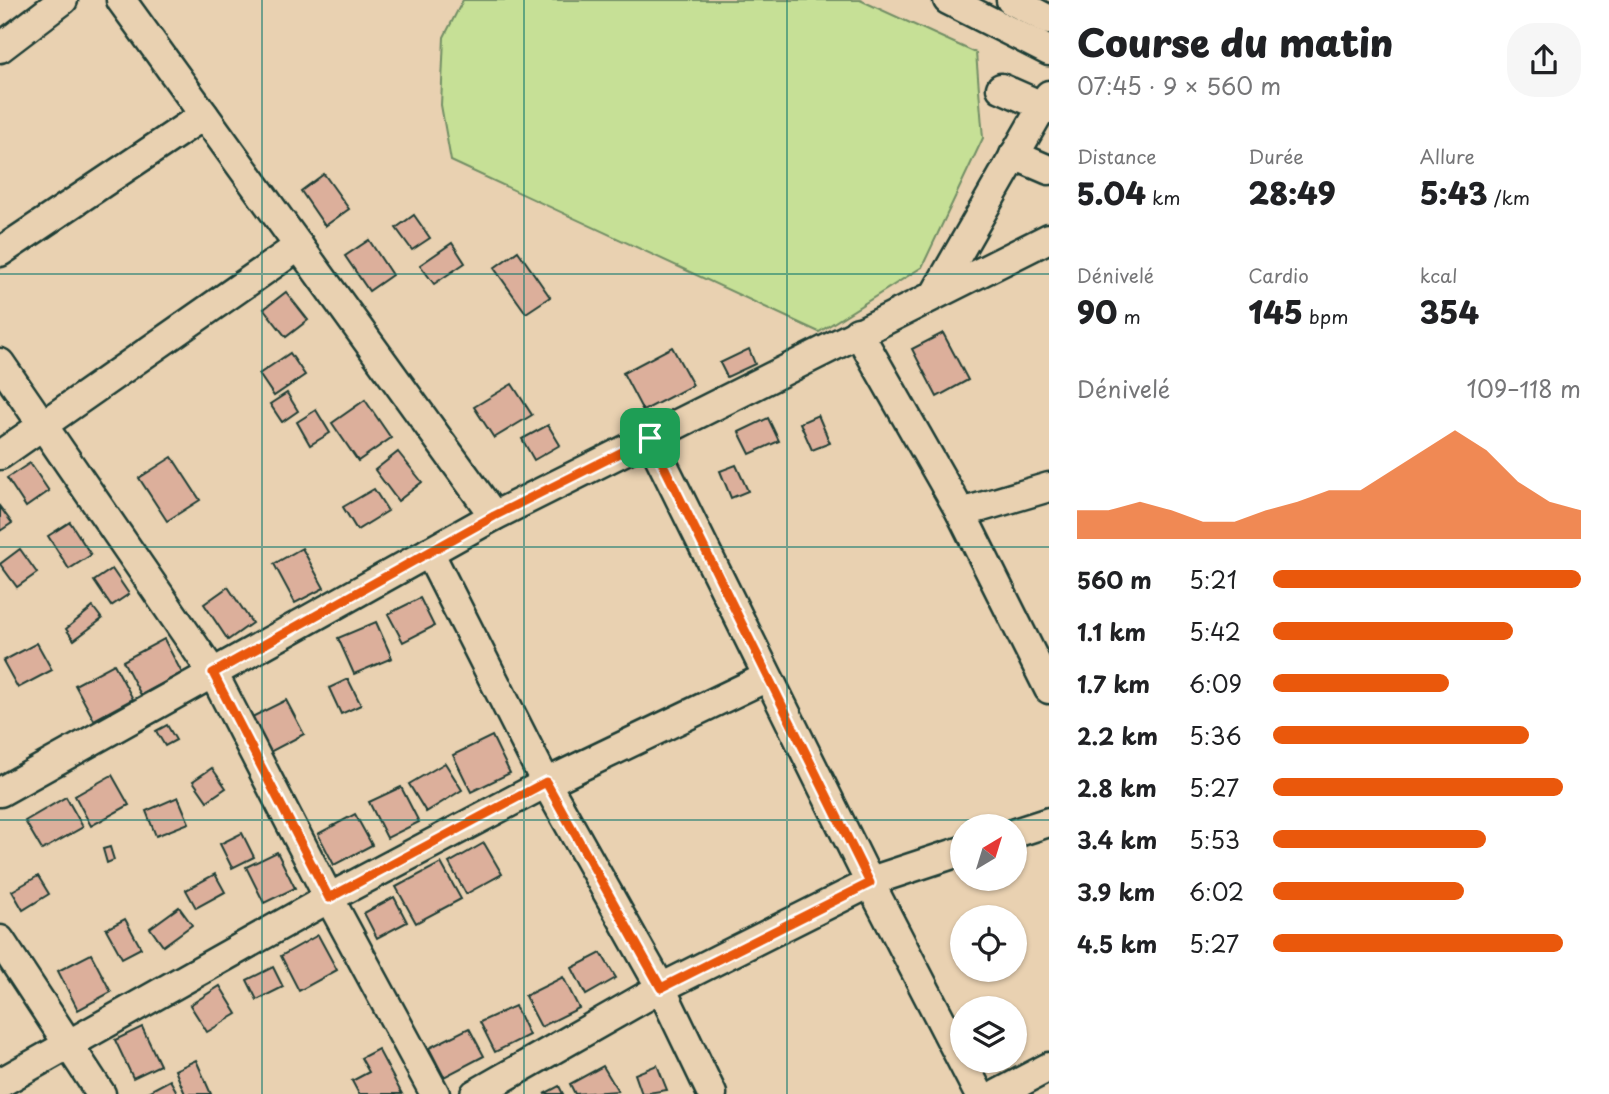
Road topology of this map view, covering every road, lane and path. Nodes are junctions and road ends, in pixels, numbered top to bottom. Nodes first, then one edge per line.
1 (63, 0) edge
2 (121, 0) edge
3 (948, 0) edge
4 (1011, 0) edge
5 (1049, 19) edge
6 (0, 48) edge
7 (1049, 51) edge
8 (1001, 88) dead end
9 (1044, 114) edge
10 (204, 115) junction
11 (1014, 155) junction
12 (1049, 170) edge
13 (1049, 238) edge
14 (299, 246) junction
15 (0, 252) edge
16 (935, 294) junction
17 (858, 332) junction
18 (0, 363) edge
19 (43, 426) junction
20 (650, 438) junction
21 (0, 455) edge
22 (1049, 487) edge
23 (961, 513) junction
24 (494, 516) junction
25 (429, 552) junction
26 (213, 673) junction
27 (767, 677) junction
28 (1049, 689) edge
29 (546, 782) junction
30 (0, 792) edge
31 (1049, 822) edge
32 (1027, 829) edge
33 (950, 855) edge
34 (870, 883) junction
35 (329, 898) junction
36 (0, 940) edge
37 (661, 988) junction
38 (69, 1047) junction
39 (1049, 1067) edge
40 (0, 1083) edge
41 (101, 1094) edge
42 (435, 1094) edge
43 (475, 1094) edge
44 (712, 1094) edge
45 (979, 1094) edge
46 (998, 1094) edge

1 - 6 street
2 - 10 street
3 - 7 street
4 - 5 street
8 - 9 street
9 - 11 street
10 - 14 street
10 - 15 street
11 - 12 street
11 - 16 street
13 - 16 street
14 - 19 street
14 - 24 street
16 - 17 street
17 - 20 street
17 - 23 street
18 - 19 street
19 - 21 street
19 - 26 street
20 - 24 street
20 - 27 street
22 - 23 street
23 - 28 street
24 - 25 street
25 - 26 street
25 - 29 street
26 - 30 street
26 - 35 street
27 - 29 street
27 - 34 street
29 - 35 street
29 - 37 street
31 - 32 street
33 - 34 street
34 - 37 street
34 - 45 street
35 - 38 street
35 - 42 street
36 - 38 street
37 - 43 street
37 - 44 street
38 - 40 street
38 - 41 street
39 - 46 street

